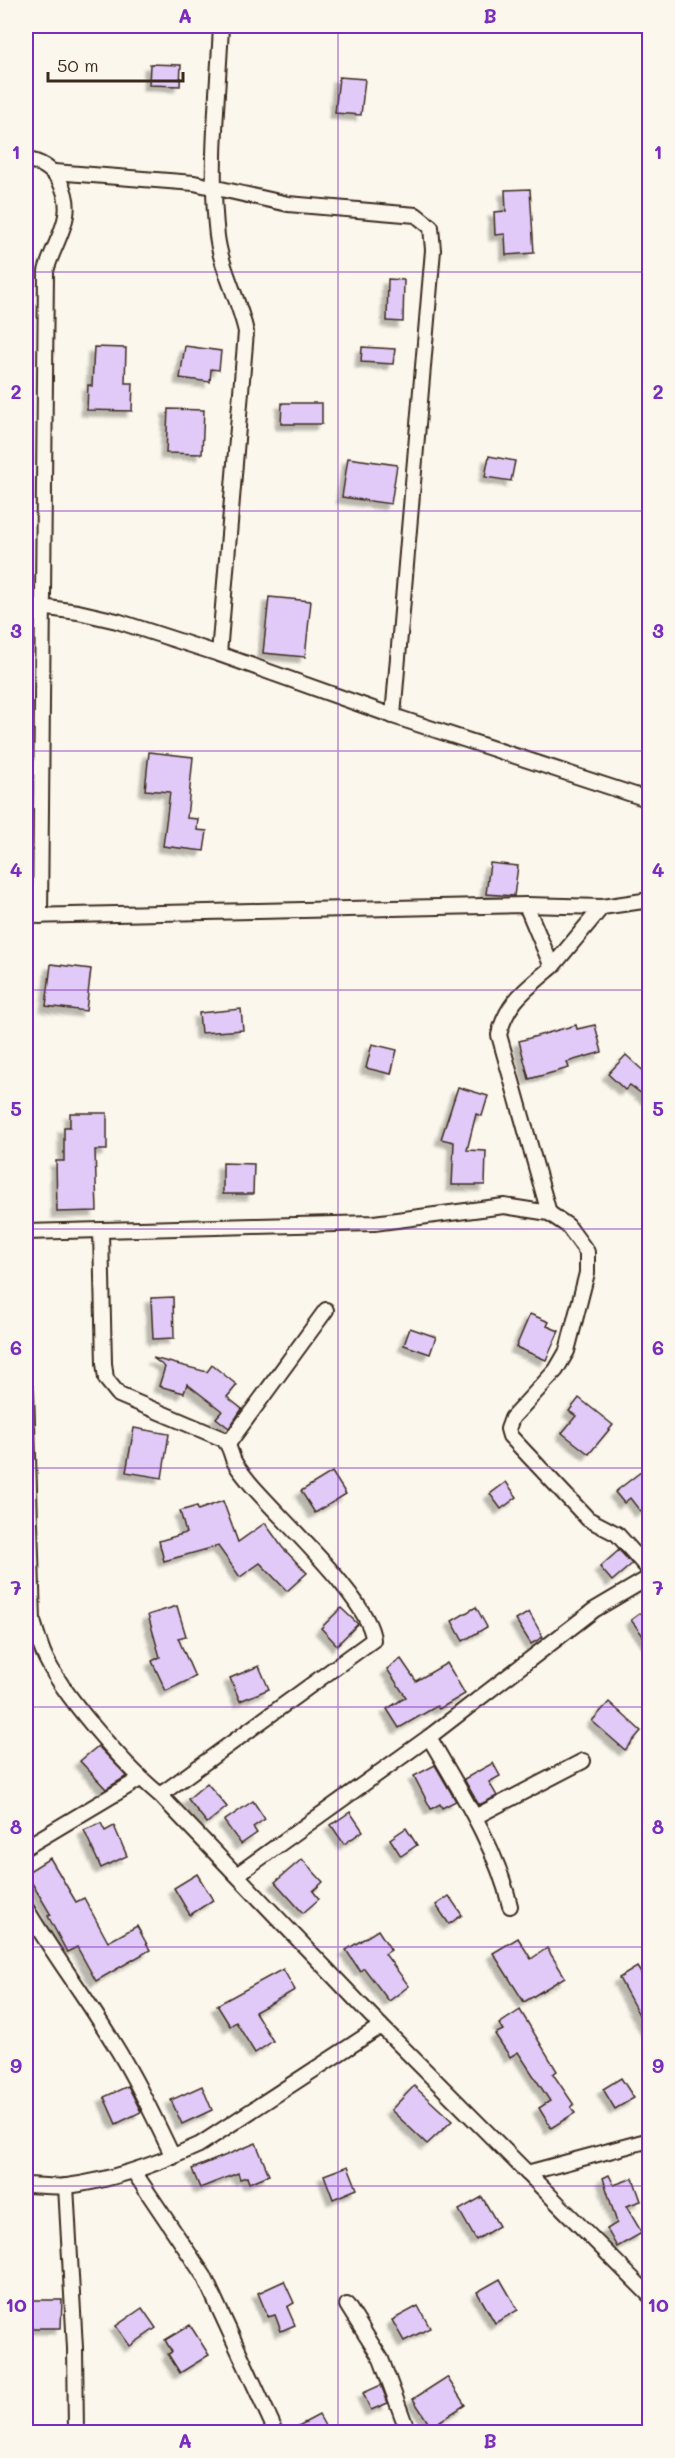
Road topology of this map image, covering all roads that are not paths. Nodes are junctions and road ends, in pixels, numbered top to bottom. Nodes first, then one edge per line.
1 (222, 26) edge
2 (26, 160) edge
3 (54, 172) junction
4 (214, 187) junction
5 (26, 605) edge
6 (44, 606) junction
7 (219, 654) junction
8 (393, 716) junction
9 (650, 800) edge
10 (650, 900) edge
11 (526, 905) junction
12 (602, 907) junction
13 (33, 916) edge
14 (552, 967) junction
15 (549, 1213) junction
16 (26, 1232) edge
17 (101, 1232) junction
18 (326, 1310) dead end
19 (26, 1390) edge
20 (228, 1444) junction
21 (650, 1570) edge
22 (650, 1577) edge
23 (429, 1737) junction
24 (582, 1761) dead end
25 (140, 1779) junction
26 (160, 1795) junction
27 (475, 1817) junction
28 (26, 1847) edge
29 (238, 1874) junction
30 (510, 1906) dead end
31 (26, 1908) edge
32 (381, 2026) junction
33 (650, 2140) edge
34 (173, 2157) junction
35 (134, 2172) junction
36 (527, 2173) junction
37 (26, 2185) edge
38 (66, 2186) junction
39 (650, 2296) edge
40 (347, 2305) dead end
41 (76, 2433) edge
42 (276, 2433) edge
43 (408, 2433) edge

1 - 4 street
2 - 3 street
3 - 4 street
3 - 6 street
4 - 7 street
4 - 8 street
5 - 6 street
6 - 7 street
6 - 13 street
7 - 8 street
8 - 9 street
10 - 12 street
11 - 12 street
11 - 13 street
11 - 14 street
12 - 14 street
14 - 15 street
15 - 17 street
15 - 21 street
16 - 17 street
17 - 20 street
18 - 20 street
19 - 25 street
20 - 26 street
22 - 23 street
23 - 27 street
23 - 29 street
24 - 27 street
25 - 26 street
25 - 28 street
26 - 29 street
27 - 30 street
29 - 32 street
31 - 34 street
32 - 34 street
32 - 36 street
33 - 36 street
34 - 35 street
35 - 38 street
35 - 42 street
36 - 39 street
37 - 38 street
38 - 41 street
40 - 43 street

